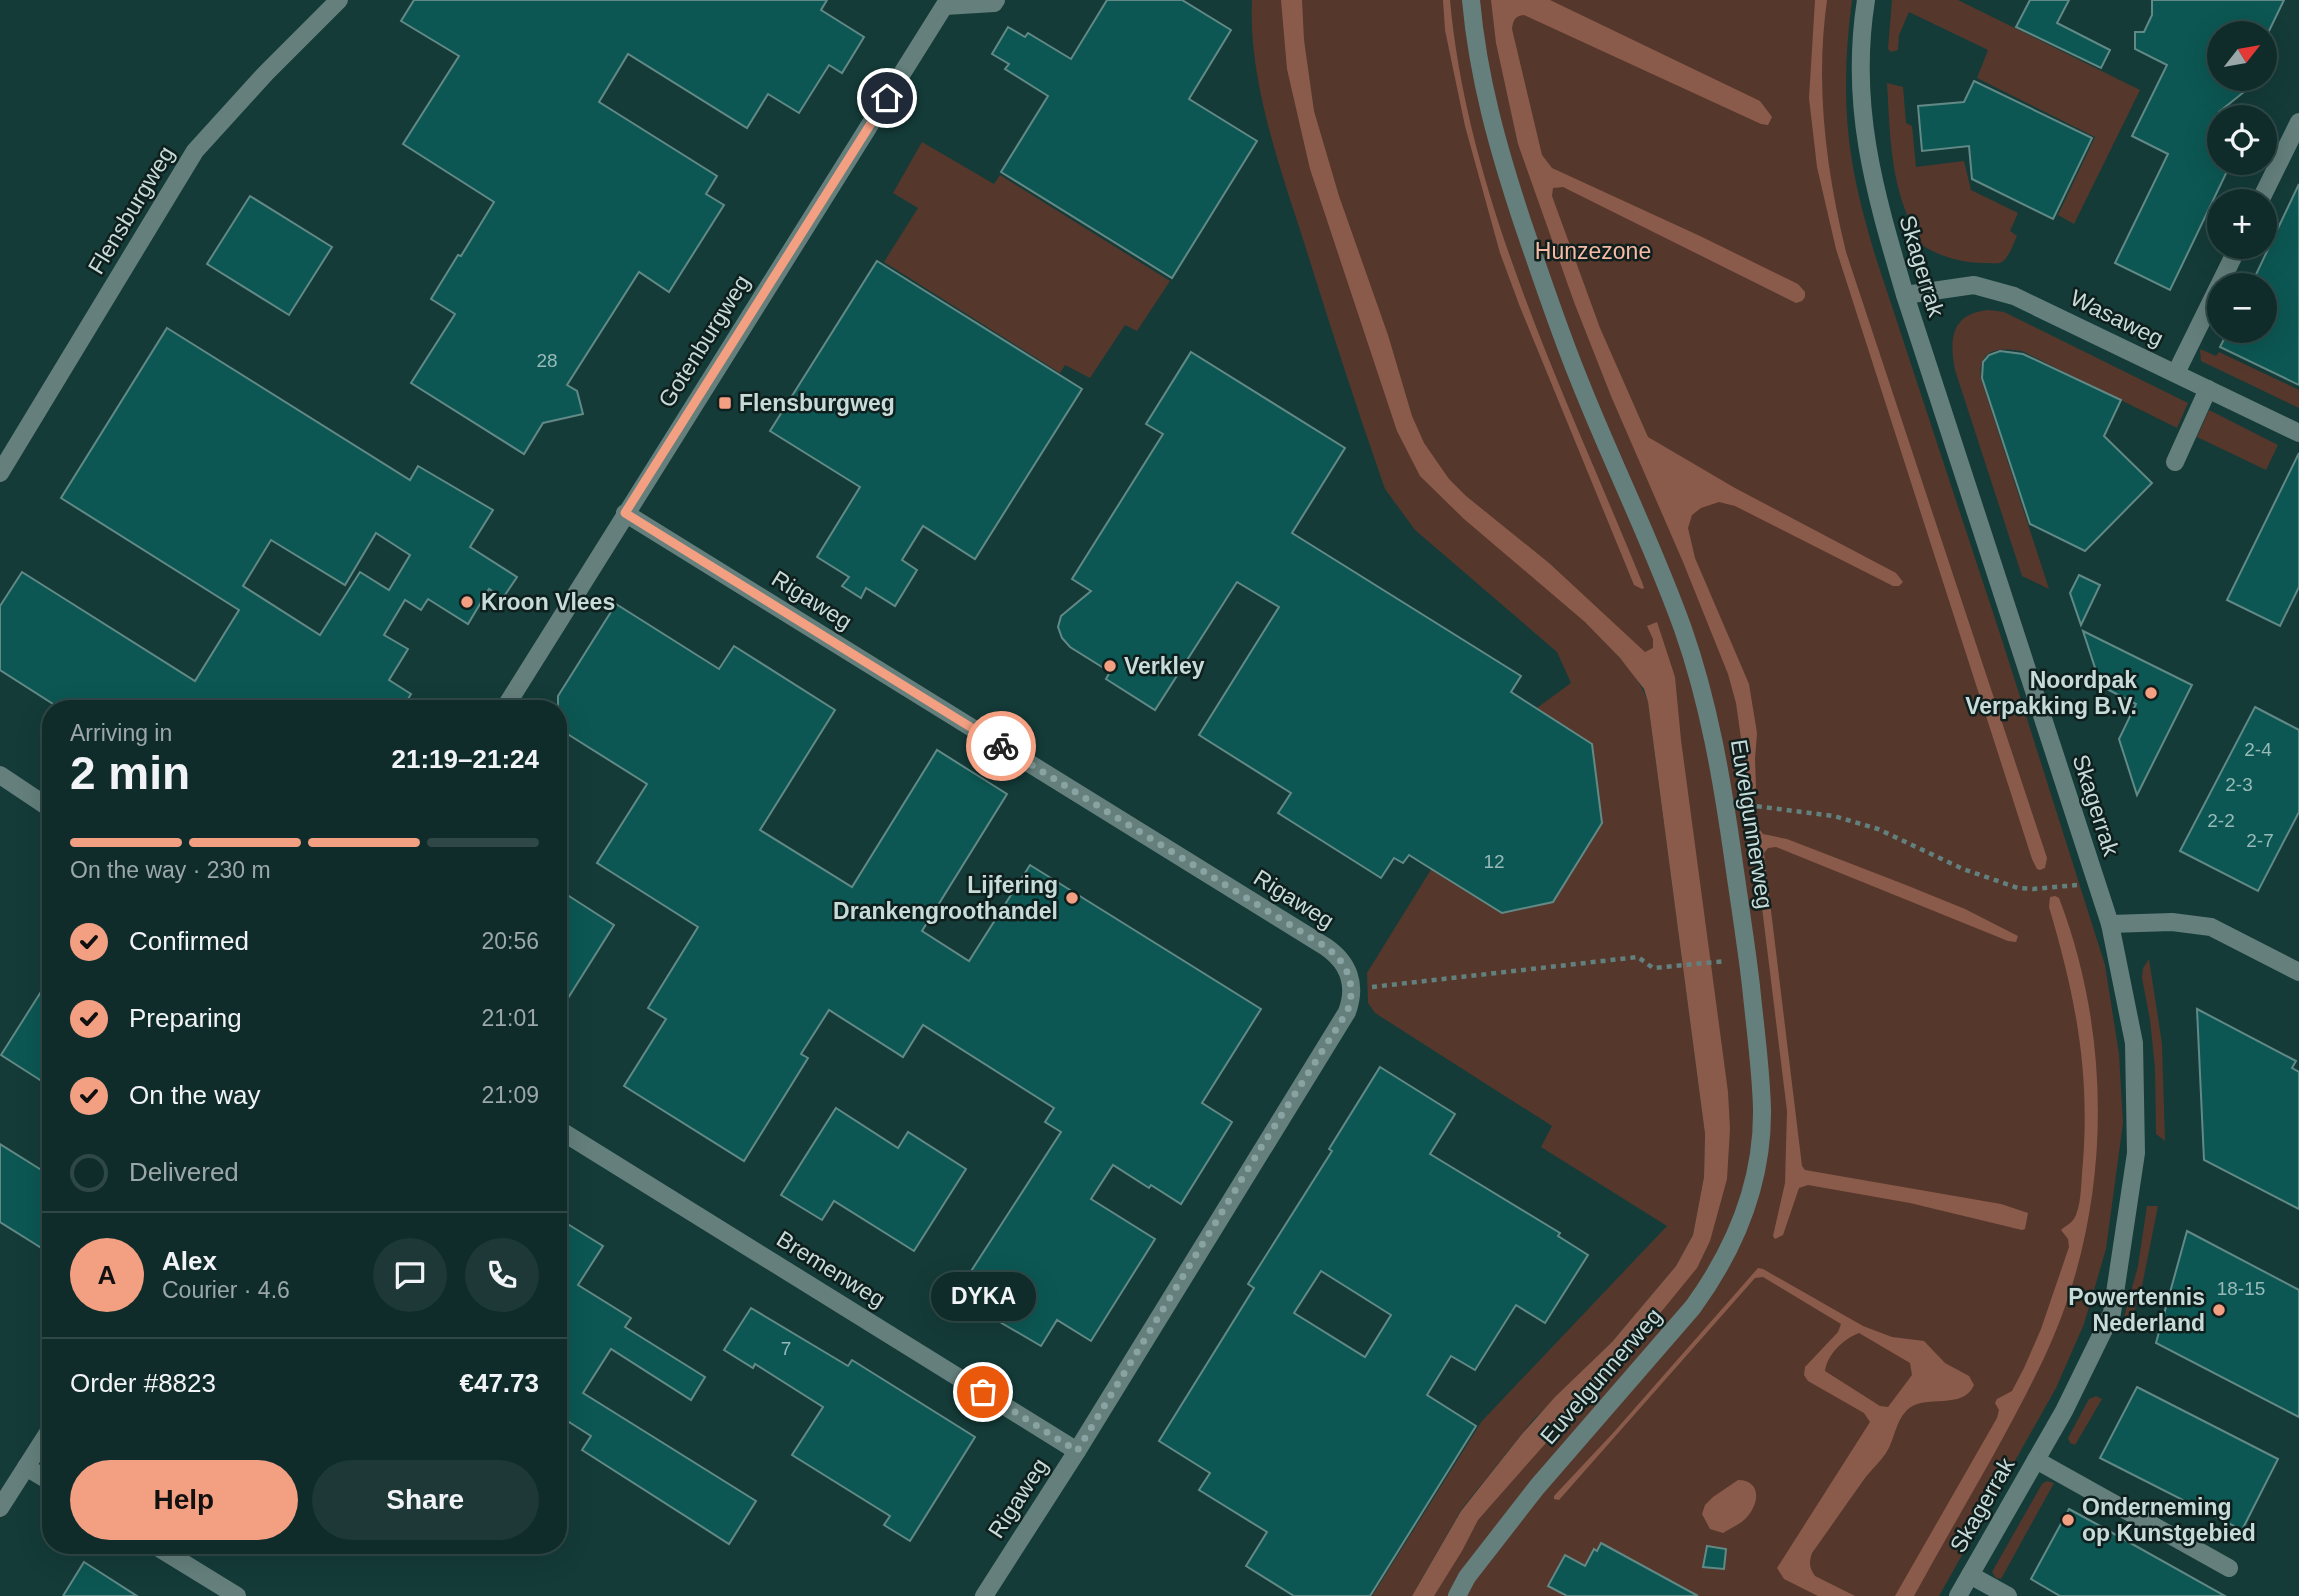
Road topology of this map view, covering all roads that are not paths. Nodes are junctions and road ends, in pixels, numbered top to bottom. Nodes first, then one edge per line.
1 (339, 0) edge
2 (996, 0) edge
3 (1471, 0) edge
4 (1866, 0) edge
5 (947, 3) edge
6 (2299, 122) edge
7 (2266, 189) edge
8 (2232, 259) edge
9 (1905, 295) junction
10 (2176, 373) junction
11 (2208, 389) junction
12 (2299, 433) edge
13 (2175, 462) dead end
14 (0, 474) edge
15 (625, 513) junction
16 (510, 700) edge
17 (0, 775) edge
18 (42, 802) edge
19 (2110, 924) junction
20 (2299, 972) edge
21 (567, 1135) edge
22 (42, 1442) edge
23 (1077, 1451) junction
24 (2036, 1460) junction
25 (26, 1467) junction
26 (42, 1477) edge
27 (0, 1508) edge
28 (169, 1554) edge
29 (2229, 1568) dead end
30 (1970, 1574) junction
31 (237, 1596) edge
32 (984, 1596) edge
33 (1457, 1596) edge
34 (1958, 1596) edge
35 (2008, 1596) edge

1 - 14 street, Flensburgweg
2 - 5 street
3 - 33 street, Euvelgunnerweg
4 - 9 street, Skagerrak
5 - 15 street, Gotenburgweg
6 - 7 street
8 - 10 street
9 - 10 street, Wasaweg
9 - 19 street, Skagerrak
10 - 11 street, Wasaweg
11 - 12 street, Wasaweg
11 - 13 street
15 - 16 street, Gotenburgweg
15 - 23 street, Rigaweg
17 - 18 street
19 - 20 street
19 - 24 street, Skagerrak
21 - 23 street, Bremenweg
22 - 25 street
23 - 32 street, Rigaweg
24 - 29 street, Skagerrak
24 - 30 street, Skagerrak
25 - 26 street
25 - 27 street
28 - 31 street
30 - 34 street, Skagerrak
30 - 35 street, Skagerrak

